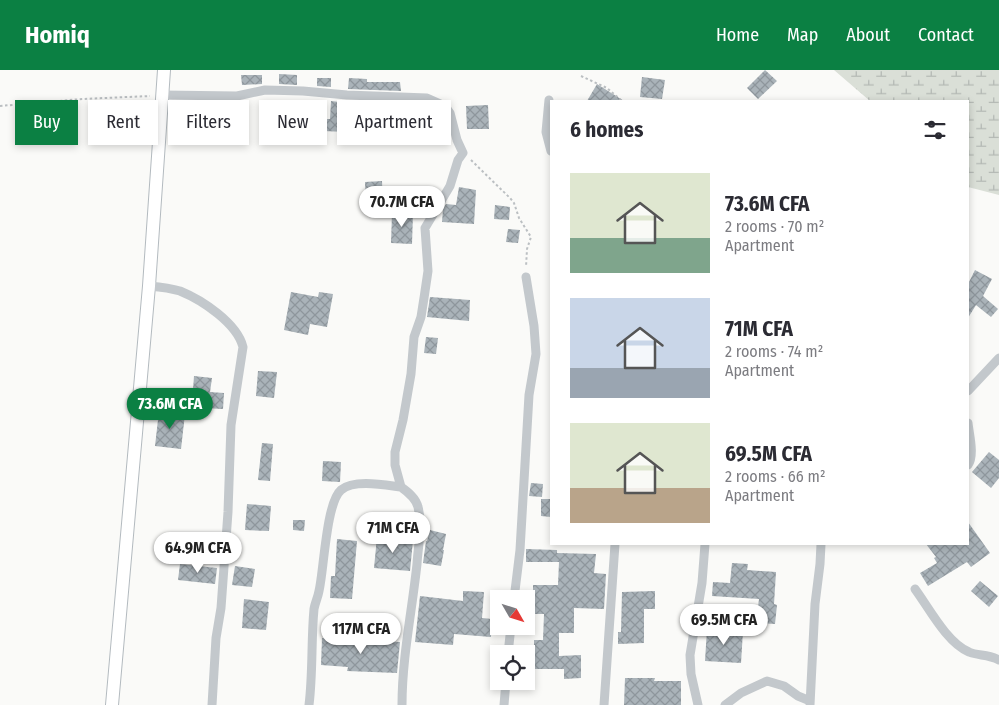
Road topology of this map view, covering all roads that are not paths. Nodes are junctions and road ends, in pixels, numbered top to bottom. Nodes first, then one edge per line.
1 (164, 70) edge
2 (162, 95) junction
3 (549, 100) dead end
4 (550, 147) edge
5 (526, 277) road end
6 (150, 286) junction
7 (999, 358) edge
8 (969, 390) edge
9 (969, 430) edge
10 (969, 463) edge
11 (401, 487) junction
12 (615, 545) edge
13 (706, 545) edge
14 (821, 545) edge
15 (915, 589) dead end
16 (515, 590) edge
17 (999, 660) edge
18 (505, 690) edge
19 (810, 703) edge
20 (112, 705) edge
21 (212, 705) edge
22 (309, 705) edge
23 (402, 705) edge
24 (504, 705) edge
25 (604, 705) edge
26 (698, 705) edge
27 (725, 705) edge

1 - 2 street
2 - 6 street
2 - 11 street
3 - 4 street
5 - 16 street
6 - 20 street
6 - 21 street
7 - 8 street
9 - 10 street
11 - 22 street
11 - 23 street
12 - 25 street
13 - 26 street
14 - 19 street
15 - 17 street
18 - 24 street
19 - 27 street

